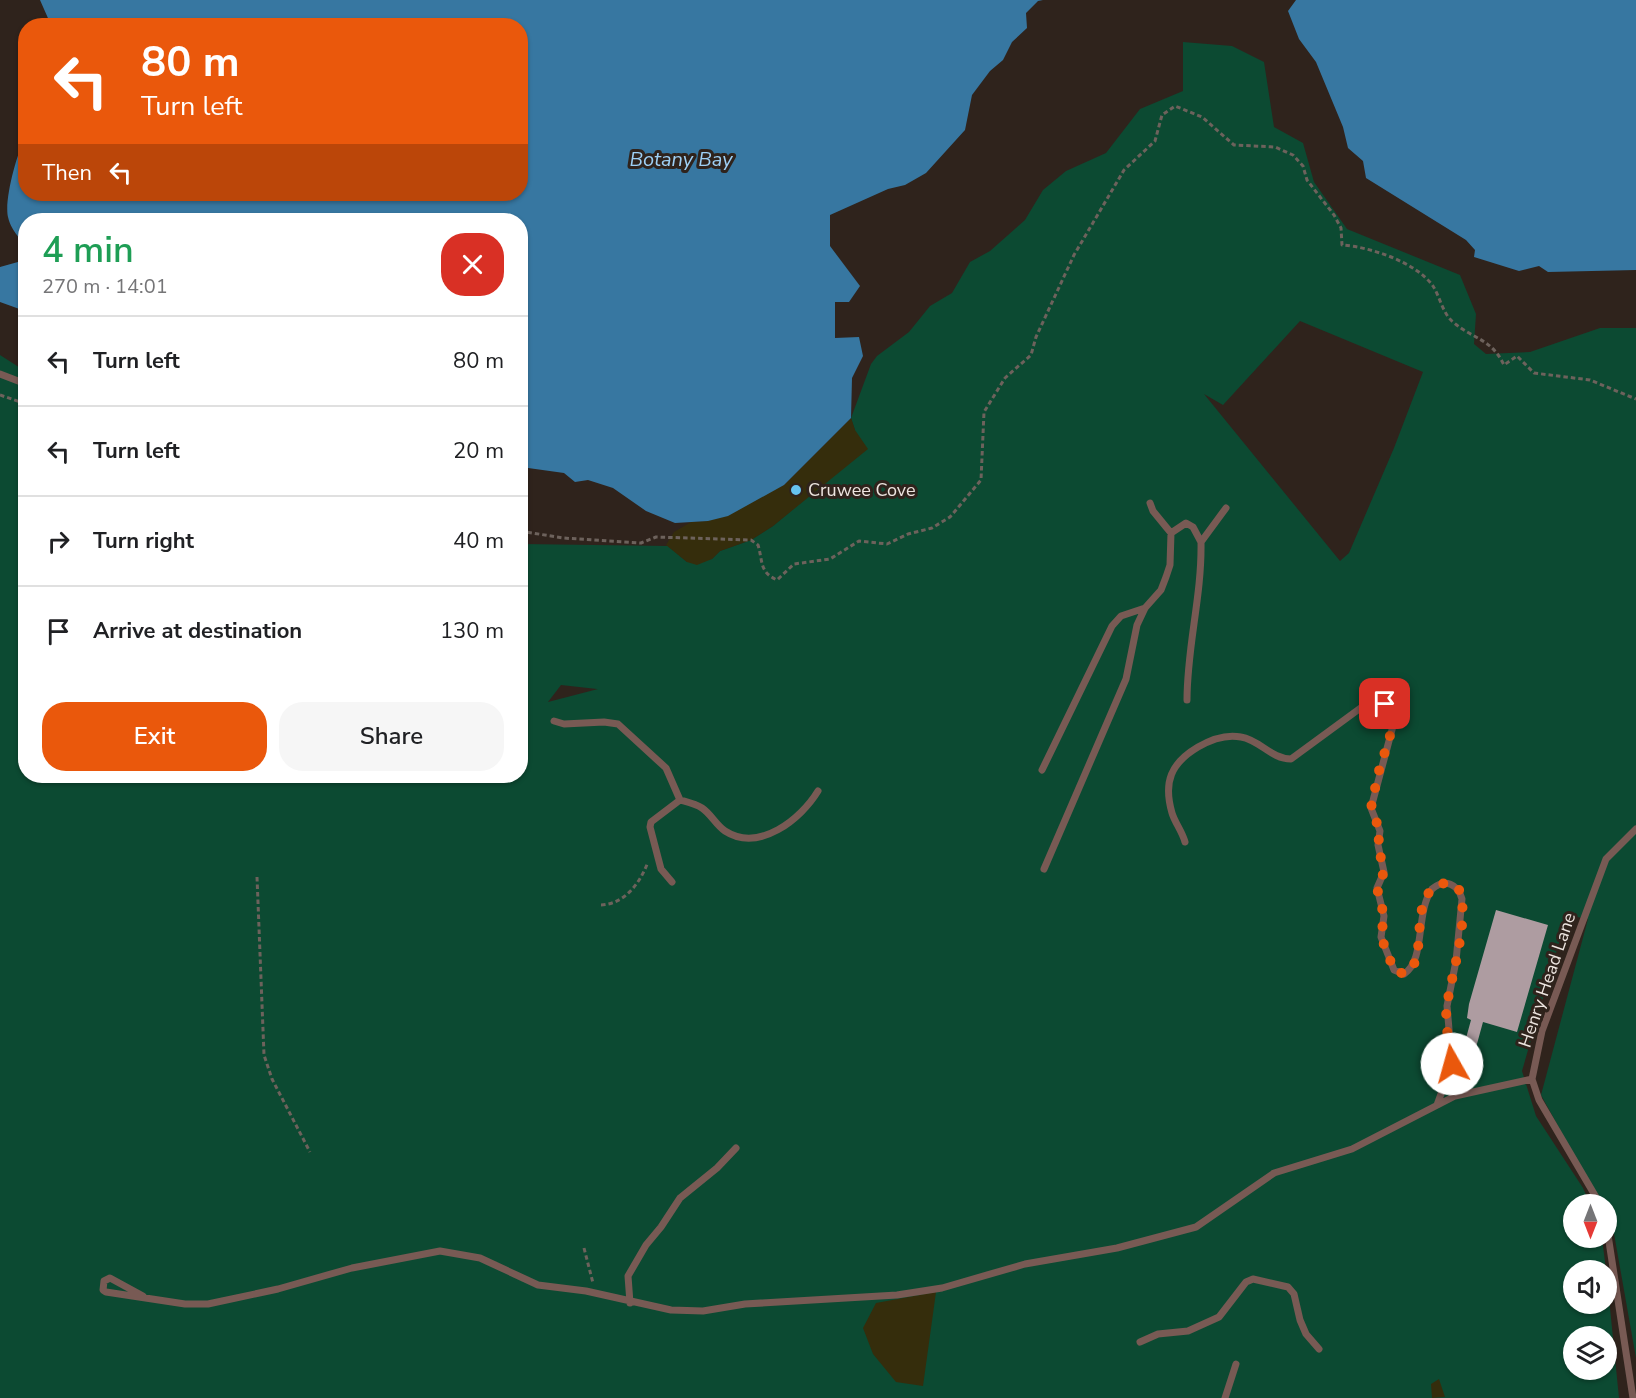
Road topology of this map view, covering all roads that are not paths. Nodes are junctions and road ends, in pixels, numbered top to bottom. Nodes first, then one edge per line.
1 (0, 374) edge
2 (18, 381) edge
3 (1150, 502) dead end
4 (1226, 508) dead end
5 (1171, 533) junction
6 (1201, 542) junction
7 (1145, 608) junction
8 (1187, 700) dead end
9 (554, 721) dead end
10 (1042, 770) dead end
11 (818, 791) dead end
12 (680, 800) junction
13 (1636, 829) edge
14 (1185, 842) dead end
15 (1044, 869) dead end
16 (672, 882) dead end
17 (1532, 1079) junction
18 (1437, 1105) junction
19 (736, 1148) dead end
20 (1594, 1194) edge
21 (1610, 1248) edge
22 (143, 1296) junction
23 (630, 1303) junction
24 (1140, 1342) dead end
25 (1319, 1349) dead end
26 (1236, 1364) dead end
27 (1225, 1398) edge
28 (1633, 1398) edge

1 - 2 lane
3 - 5 lane
4 - 6 lane
5 - 6 lane
5 - 7 lane
6 - 8 lane
7 - 10 lane
7 - 15 lane
9 - 12 lane
11 - 12 lane
12 - 16 lane
13 - 17 lane, Henry Head Lane
14 - 18 lane
17 - 18 lane
17 - 20 lane
18 - 23 lane
19 - 23 lane
21 - 28 lane
22 - 22 lane
22 - 23 lane
24 - 25 lane
26 - 27 lane

